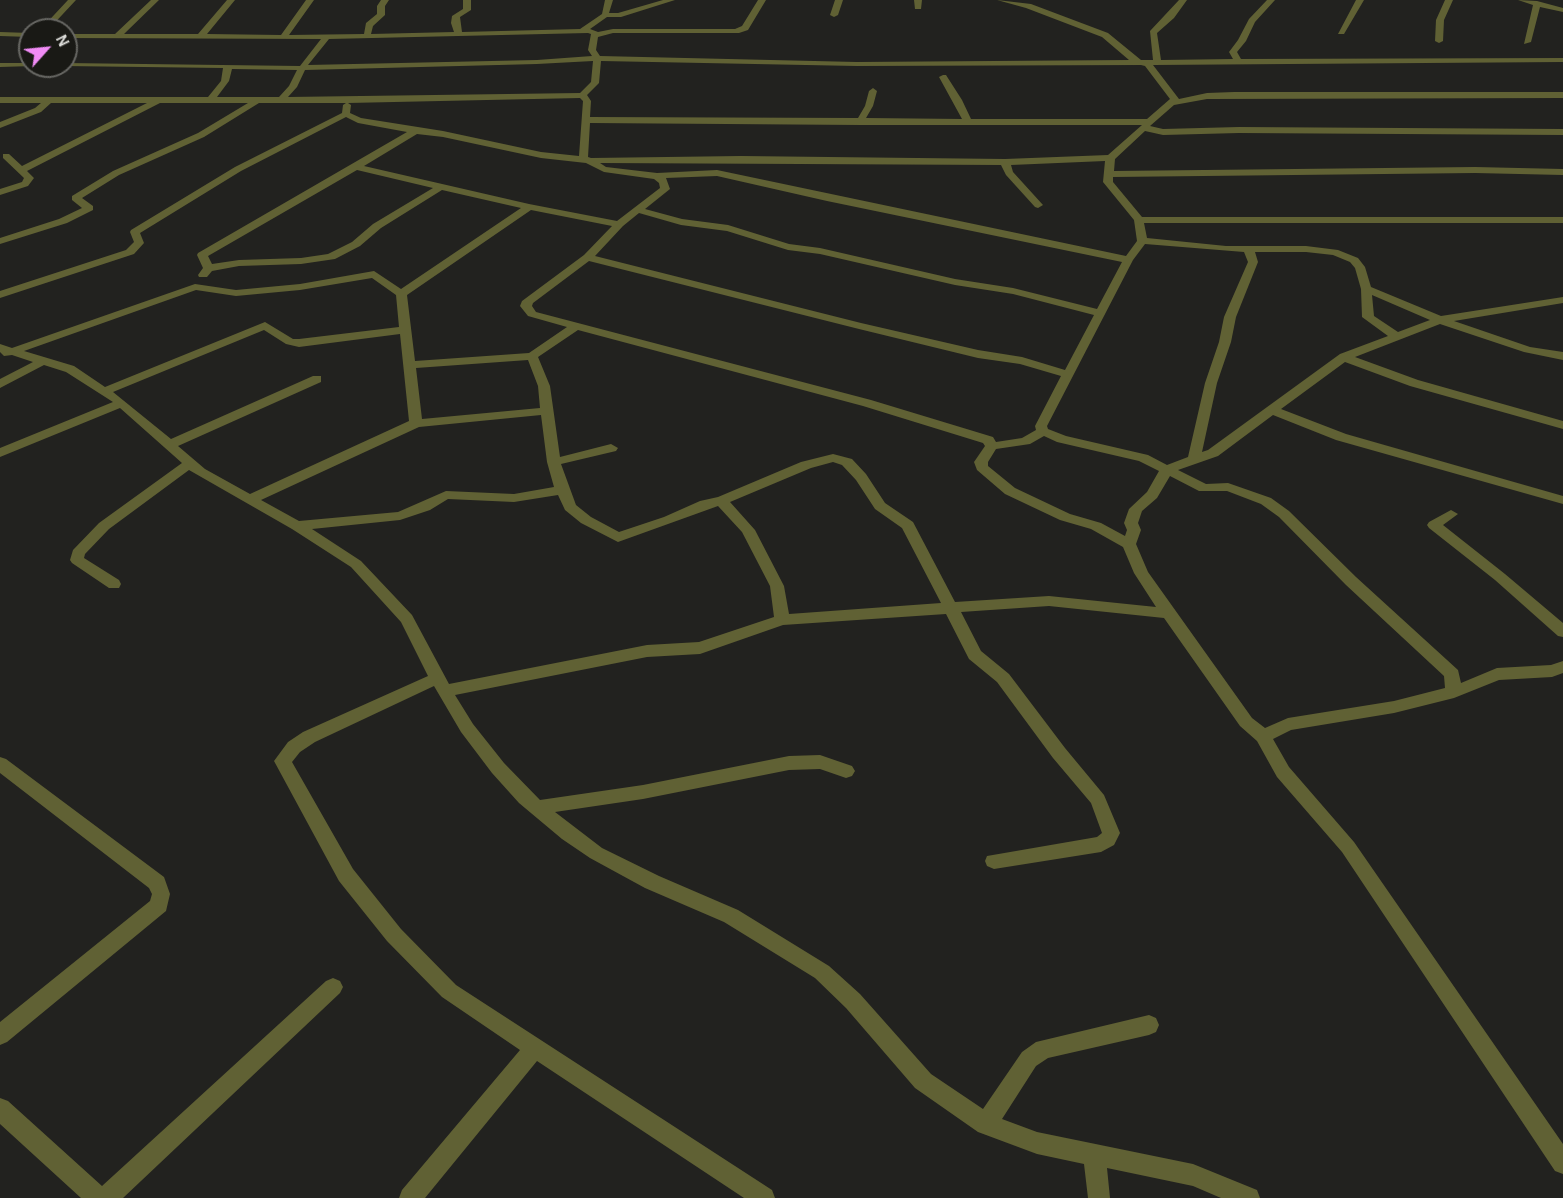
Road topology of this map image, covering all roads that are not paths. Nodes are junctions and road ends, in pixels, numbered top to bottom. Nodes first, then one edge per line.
1 (72, 0) edge
2 (155, 0) edge
3 (231, 0) edge
4 (310, 0) edge
5 (385, 0) edge
6 (467, 0) edge
7 (609, 0) edge
8 (670, 0) edge
9 (762, 0) edge
10 (839, 0) edge
11 (1001, 0) edge
12 (1183, 0) edge
13 (1271, 0) edge
14 (1360, 0) edge
15 (1449, 0) edge
16 (1522, 0) edge
17 (1537, 3) junction
18 (1559, 6) edge
19 (605, 15) junction
20 (834, 15) dead end
21 (55, 18) edge
22 (582, 31) junction
23 (1341, 32) dead end
24 (459, 34) junction
25 (1, 35) edge
26 (18, 35) edge
27 (118, 35) junction
28 (596, 35) junction
29 (78, 36) edge
30 (201, 36) junction
31 (283, 36) junction
32 (367, 36) junction
33 (327, 37) junction
34 (1439, 42) dead end
35 (1527, 42) dead end
36 (597, 58) junction
37 (1563, 60) edge
38 (1238, 61) junction
39 (1158, 63) junction
40 (1148, 64) junction
41 (0, 65) edge
42 (18, 65) edge
43 (78, 65) edge
44 (228, 66) junction
45 (302, 68) junction
46 (943, 77) dead end
47 (873, 91) dead end
48 (582, 95) junction
49 (1563, 95) edge
50 (282, 99) junction
51 (0, 100) edge
52 (50, 100) junction
53 (350, 100) junction
54 (158, 101) junction
55 (210, 101) junction
56 (255, 101) junction
57 (1170, 103) junction
58 (345, 114) junction
59 (586, 120) junction
60 (860, 122) junction
61 (968, 122) junction
62 (0, 125) edge
63 (1148, 125) junction
64 (415, 131) junction
65 (1563, 132) edge
66 (6, 156) dead end
67 (1110, 158) junction
68 (586, 159) junction
69 (1005, 162) junction
70 (356, 167) junction
71 (21, 171) junction
72 (1563, 172) edge
73 (1110, 174) junction
74 (657, 176) junction
75 (442, 186) junction
76 (0, 192) edge
77 (1038, 205) dead end
78 (529, 207) junction
79 (638, 210) junction
80 (1139, 220) junction
81 (1563, 220) edge
82 (619, 224) junction
83 (0, 241) edge
84 (1142, 241) junction
85 (1249, 250) junction
86 (588, 257) junction
87 (1128, 260) junction
88 (209, 268) junction
89 (195, 287) junction
90 (1366, 289) junction
91 (401, 294) junction
92 (0, 295) edge
93 (1563, 300) edge
94 (1099, 313) junction
95 (1440, 321) junction
96 (575, 327) junction
97 (405, 330) junction
98 (1396, 336) junction
99 (4, 351) edge
100 (532, 356) junction
101 (1563, 356) edge
102 (1344, 357) junction
103 (42, 362) junction
104 (408, 365) junction
105 (1069, 375) junction
106 (317, 380) dead end
107 (0, 384) edge
108 (105, 391) junction
109 (122, 403) junction
110 (1273, 410) junction
111 (547, 411) junction
112 (416, 423) junction
113 (1563, 425) edge
114 (1043, 431) junction
115 (169, 445) junction
116 (992, 446) junction
117 (611, 448) dead end
118 (0, 453) edge
119 (1194, 460) junction
120 (554, 462) junction
121 (190, 463) junction
122 (1167, 469) junction
123 (562, 490) junction
124 (249, 500) junction
125 (1563, 500) edge
126 (721, 501) junction
127 (1451, 513) dead end
128 (297, 526) junction
129 (1129, 544) junction
130 (114, 584) dead end
131 (948, 607) junction
132 (1169, 613) junction
133 (782, 620) junction
134 (1563, 632) edge
135 (1563, 667) edge
136 (441, 685) junction
137 (1454, 692) junction
138 (1263, 736) junction
139 (0, 764) edge
140 (846, 771) dead end
141 (537, 808) junction
142 (994, 861) dead end
143 (333, 987) dead end
144 (1149, 1025) dead end
145 (0, 1035) edge
146 (535, 1048) junction
147 (0, 1109) edge
148 (986, 1124) junction
149 (1094, 1154) junction
150 (1563, 1162) edge
151 (98, 1198) edge
152 (106, 1198) edge
153 (410, 1198) edge
154 (764, 1198) edge
155 (1099, 1198) edge
156 (1249, 1198) edge

1 - 21 street
2 - 27 street
3 - 30 street
4 - 31 street
5 - 32 street
6 - 24 street
7 - 19 street
8 - 19 street
9 - 28 street
10 - 20 street
11 - 40 street
12 - 39 street
13 - 38 street
14 - 23 street
15 - 34 street
16 - 17 street
17 - 18 street
17 - 35 street
19 - 22 street
22 - 24 street
22 - 28 street
24 - 32 street
25 - 26 street
27 - 29 street
27 - 30 street
28 - 36 street
30 - 31 street
31 - 33 street
32 - 33 street
33 - 45 street
36 - 40 street
36 - 45 street
36 - 48 street
37 - 38 street
38 - 39 street
39 - 40 street
40 - 57 street
41 - 42 street
43 - 44 street
44 - 45 street
44 - 55 street
45 - 50 street
46 - 61 street
47 - 60 street
48 - 53 street
48 - 59 street
49 - 57 street
50 - 53 street
50 - 56 street
51 - 52 street
52 - 54 street
52 - 62 street
53 - 58 street
54 - 55 street
54 - 71 street
55 - 56 street
56 - 83 street
57 - 63 street
58 - 64 street
58 - 92 street
59 - 60 street
59 - 68 street
60 - 61 street
61 - 63 street
63 - 65 street
63 - 67 street
64 - 68 street
64 - 70 street
66 - 71 street
67 - 69 street
67 - 73 street
68 - 69 street
68 - 74 street
69 - 77 street
70 - 75 street
70 - 88 street
71 - 76 street
72 - 73 street
73 - 80 street
74 - 79 street
74 - 87 street
75 - 78 street
75 - 88 street
78 - 82 street
78 - 91 street
79 - 82 street
79 - 94 street
80 - 81 street
80 - 84 street
82 - 86 street
84 - 85 street
84 - 87 street
85 - 90 street
85 - 119 street
86 - 96 street
86 - 105 street
87 - 94 street
88 - 89 street
89 - 91 street
89 - 99 street
90 - 95 street
90 - 98 street
91 - 97 street
93 - 95 street
94 - 105 street
95 - 98 street
95 - 101 street
96 - 100 street
96 - 116 street
97 - 104 street
97 - 108 street
98 - 102 street
99 - 103 street
100 - 104 street
100 - 111 street
102 - 110 street
102 - 113 street
103 - 107 street
103 - 108 street
104 - 112 street
105 - 114 street
106 - 115 street
108 - 109 street
109 - 115 street
109 - 118 street
110 - 119 street
110 - 125 street
111 - 112 street
111 - 120 street
112 - 124 street
114 - 116 street
114 - 122 street
115 - 121 street
116 - 129 street
117 - 120 street
119 - 122 street
120 - 123 street
121 - 124 street
121 - 130 street
122 - 129 street
122 - 137 street
123 - 126 street
123 - 128 street
124 - 128 street
126 - 131 street
126 - 133 street
127 - 134 street
128 - 136 street
129 - 132 street
131 - 132 street
131 - 133 street
131 - 142 street
132 - 138 street
133 - 136 street
135 - 137 street
136 - 141 street
136 - 146 street
137 - 138 street
138 - 150 street
139 - 145 street
140 - 141 street
141 - 148 street
143 - 152 street
144 - 148 street
146 - 153 street
146 - 154 street
147 - 151 street
148 - 149 street
149 - 155 street
149 - 156 street

